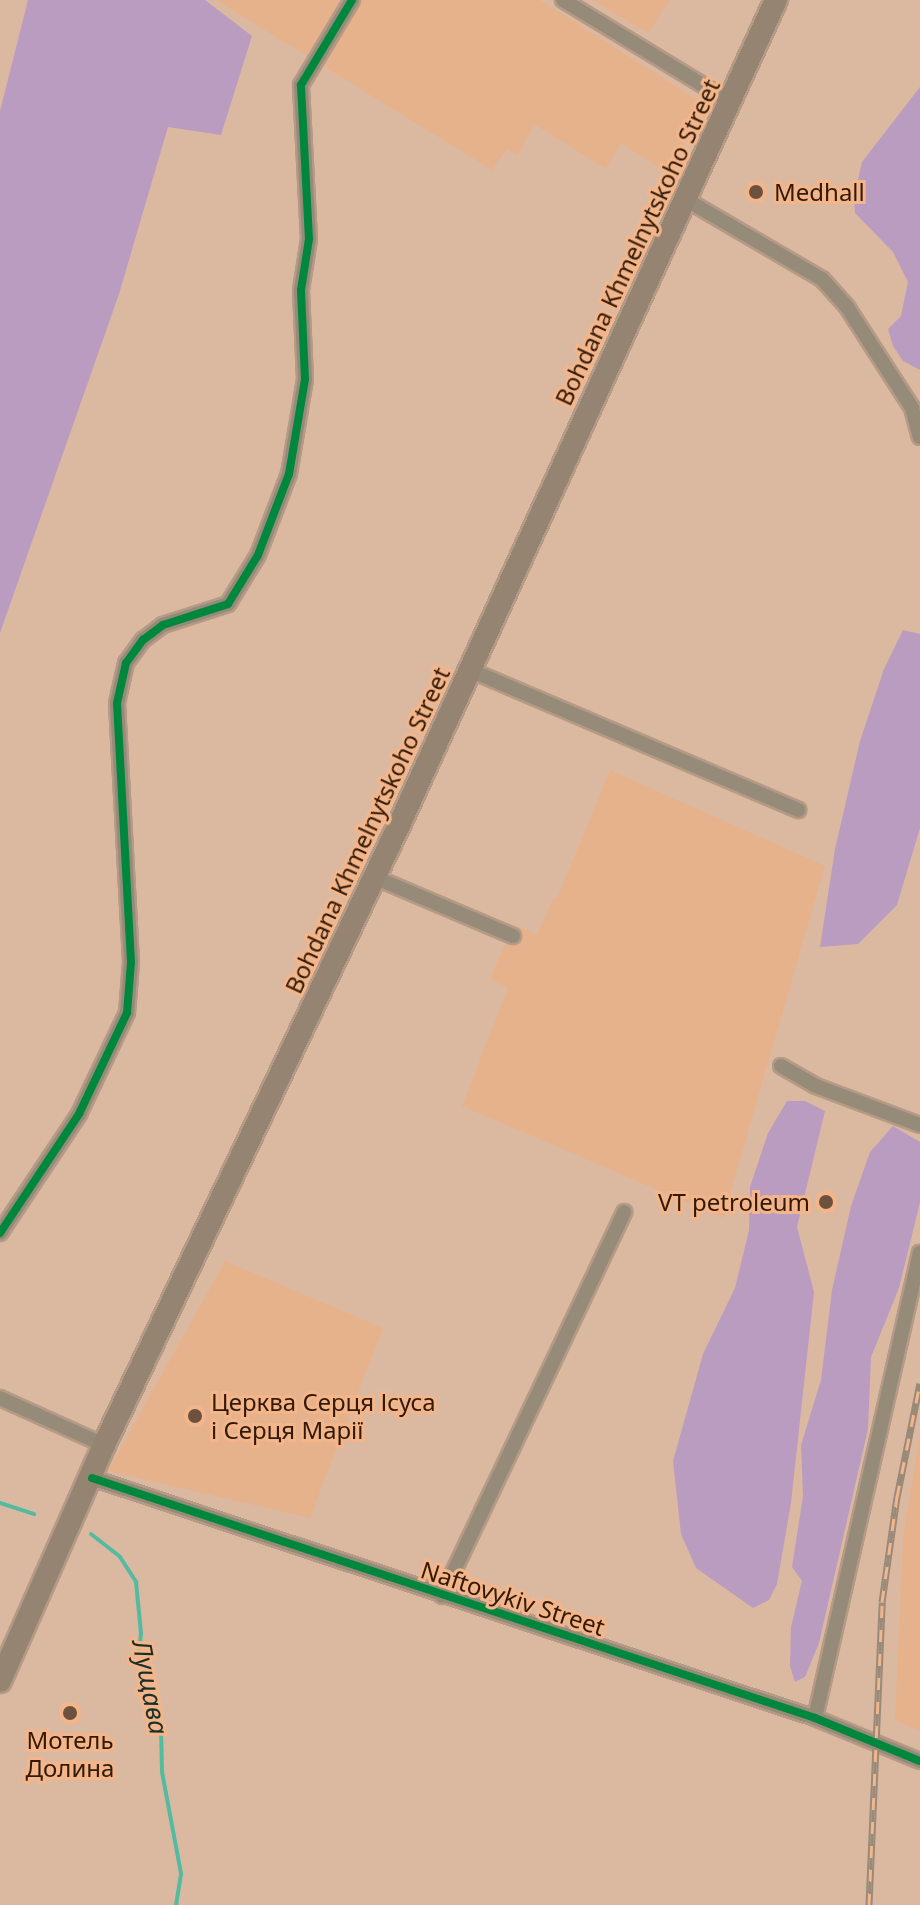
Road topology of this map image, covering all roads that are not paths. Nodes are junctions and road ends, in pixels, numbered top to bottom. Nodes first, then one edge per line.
1 (352, 0) edge
2 (563, 0) edge
3 (776, 0) edge
4 (729, 101) junction
5 (685, 199) junction
6 (916, 404) edge
7 (920, 437) edge
8 (470, 670) junction
9 (798, 810) dead end
10 (374, 877) junction
11 (513, 936) dead end
12 (781, 1066) dead end
13 (920, 1125) edge
14 (624, 1212) dead end
15 (0, 1233) edge
16 (920, 1253) edge
17 (0, 1398) edge
18 (104, 1445) junction
19 (92, 1478) junction
20 (442, 1596) junction
21 (0, 1681) edge
22 (815, 1718) junction
23 (920, 1761) edge

1 - 15 street
2 - 4 street
3 - 4 main road, Bohdana Khmelnytskoho Street
4 - 5 main road, Bohdana Khmelnytskoho Street
5 - 6 street
5 - 8 main road, Bohdana Khmelnytskoho Street
6 - 7 street
8 - 9 street
8 - 10 main road, Bohdana Khmelnytskoho Street
10 - 11 street
10 - 18 main road, Bohdana Khmelnytskoho Street
12 - 13 street
14 - 20 street
16 - 22 street
17 - 18 street
18 - 19 main road, Bohdana Khmelnytskoho Street
19 - 20 street, Naftovykiv Street
19 - 21 main road, Bohdana Khmelnytskoho Street
20 - 22 street, Naftovykiv Street
22 - 23 street, Naftovykiv Street

